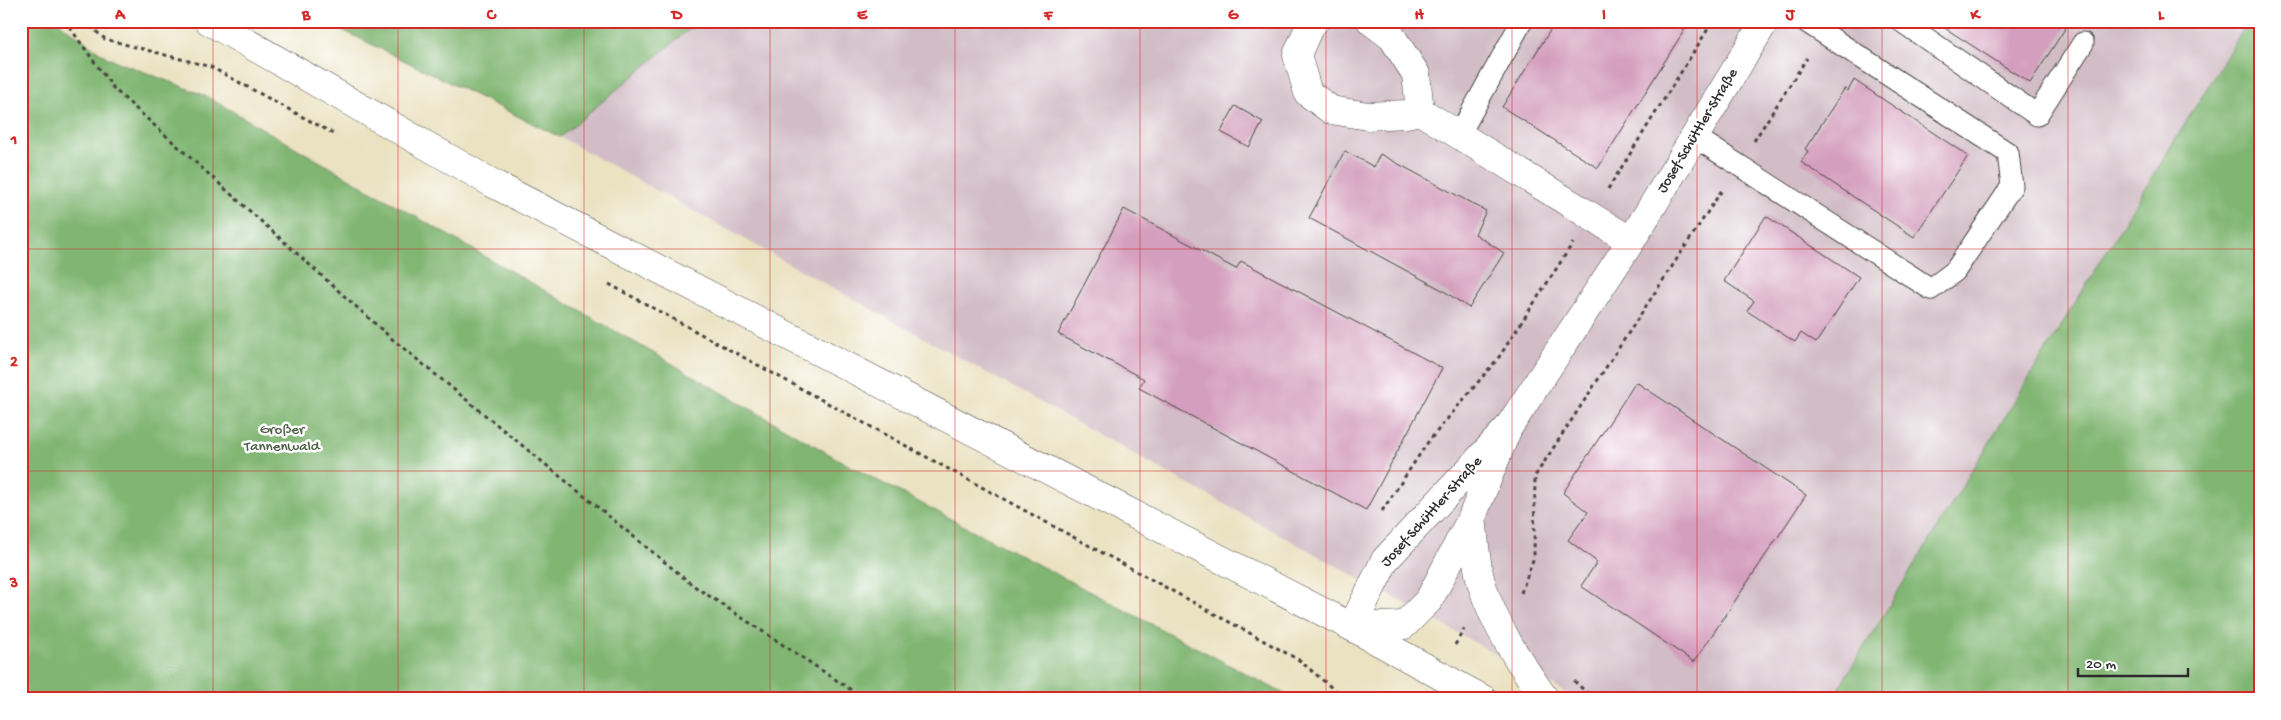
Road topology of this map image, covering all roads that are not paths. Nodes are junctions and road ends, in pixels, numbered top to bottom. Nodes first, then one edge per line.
1 (209, 21) edge
2 (1316, 21) edge
3 (1371, 21) edge
4 (1522, 21) edge
5 (1765, 21) edge
6 (1805, 21) edge
7 (1901, 21) edge
8 (2083, 43) dead end
9 (1420, 110) junction
10 (1459, 135) junction
11 (1694, 137) junction
12 (1631, 242) junction
13 (1508, 428) junction
14 (1472, 517) junction
15 (1352, 627) junction
16 (1484, 699) edge
17 (1545, 699) edge

1 - 15 street
2 - 9 street
3 - 9 street
4 - 10 lane
5 - 11 street, Josef-Schüttler-Straße
6 - 11 lane
7 - 8 lane
9 - 10 street
10 - 12 street
11 - 12 street, Josef-Schüttler-Straße
12 - 13 street, Josef-Schüttler-Straße
13 - 14 street, Josef-Schüttler-Straße
13 - 15 street, Josef-Schüttler-Straße
14 - 15 street, Josef-Schüttler-Straße
14 - 17 street, Josef-Schüttler-Straße
15 - 16 street

